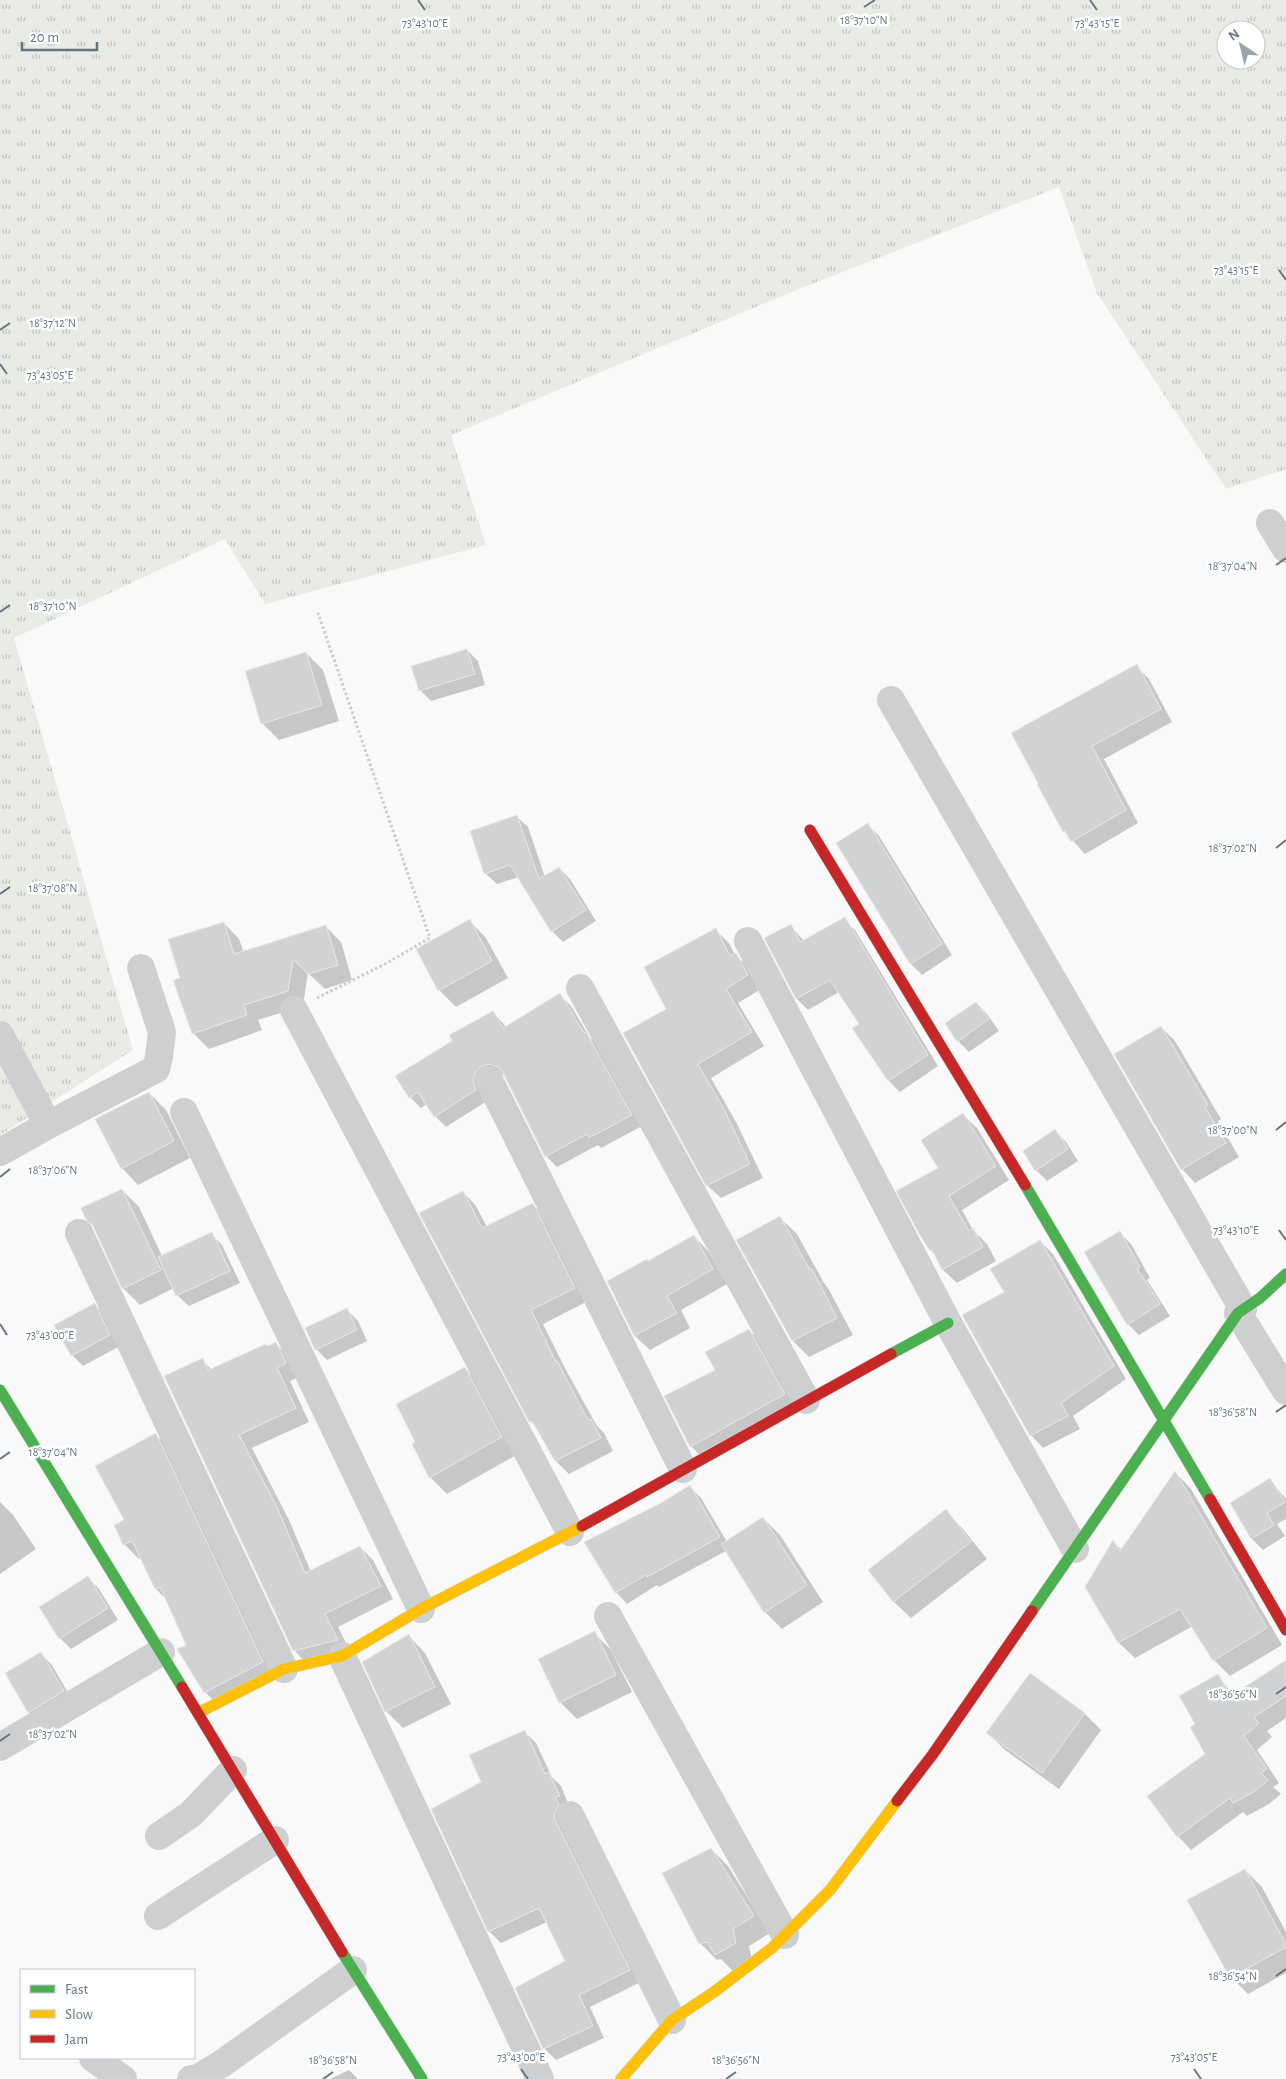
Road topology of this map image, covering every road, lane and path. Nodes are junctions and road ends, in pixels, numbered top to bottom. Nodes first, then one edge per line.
1 (1270, 523) dead end
2 (1286, 549) edge
3 (318, 613) dead end
4 (891, 700) dead end
5 (810, 830) dead end
6 (748, 941) dead end
7 (141, 968) dead end
8 (580, 988) dead end
9 (294, 1010) joint
10 (0, 1035) edge
11 (489, 1080) dead end
12 (184, 1112) dead end
13 (48, 1125) junction
14 (0, 1152) edge
15 (79, 1232) dead end
16 (1286, 1274) edge
17 (1240, 1311) junction
18 (948, 1323) junction
19 (0, 1390) edge
20 (1286, 1391) edge
21 (806, 1400) junction
22 (1164, 1420) junction
23 (684, 1469) junction
24 (570, 1532) junction
25 (1074, 1549) junction
26 (422, 1609) junction
27 (608, 1616) dead end
28 (1286, 1630) edge
29 (161, 1652) junction
30 (342, 1656) junction
31 (284, 1669) junction
32 (198, 1713) junction
33 (0, 1747) edge
34 (233, 1770) junction
35 (570, 1815) dead end
36 (159, 1836) dead end
37 (275, 1840) junction
38 (158, 1916) dead end
39 (785, 1935) junction
40 (353, 1970) junction
41 (672, 2020) junction
42 (93, 2059) edge
43 (123, 2079) edge
44 (191, 2079) edge
45 (422, 2079) edge
46 (540, 2079) edge
47 (621, 2079) edge

1 - 2 street
3 - 9 path
4 - 17 street
5 - 22 street
6 - 18 street
7 - 13 street
8 - 21 street
9 - 24 street
10 - 13 street
11 - 23 street
12 - 26 street
13 - 14 street
15 - 31 street
16 - 17 street
17 - 20 street
17 - 22 street
18 - 21 street
18 - 25 street
19 - 29 street
21 - 23 street
22 - 25 street
22 - 28 street
23 - 24 street
24 - 26 street
25 - 39 street
26 - 30 street
27 - 39 street
29 - 32 street
29 - 33 street
30 - 31 street
30 - 46 street
31 - 32 street
32 - 34 street
34 - 36 street
34 - 37 street
35 - 41 street
37 - 38 street
37 - 40 street
39 - 41 street
40 - 44 street
40 - 45 street
41 - 47 street
42 - 43 street

